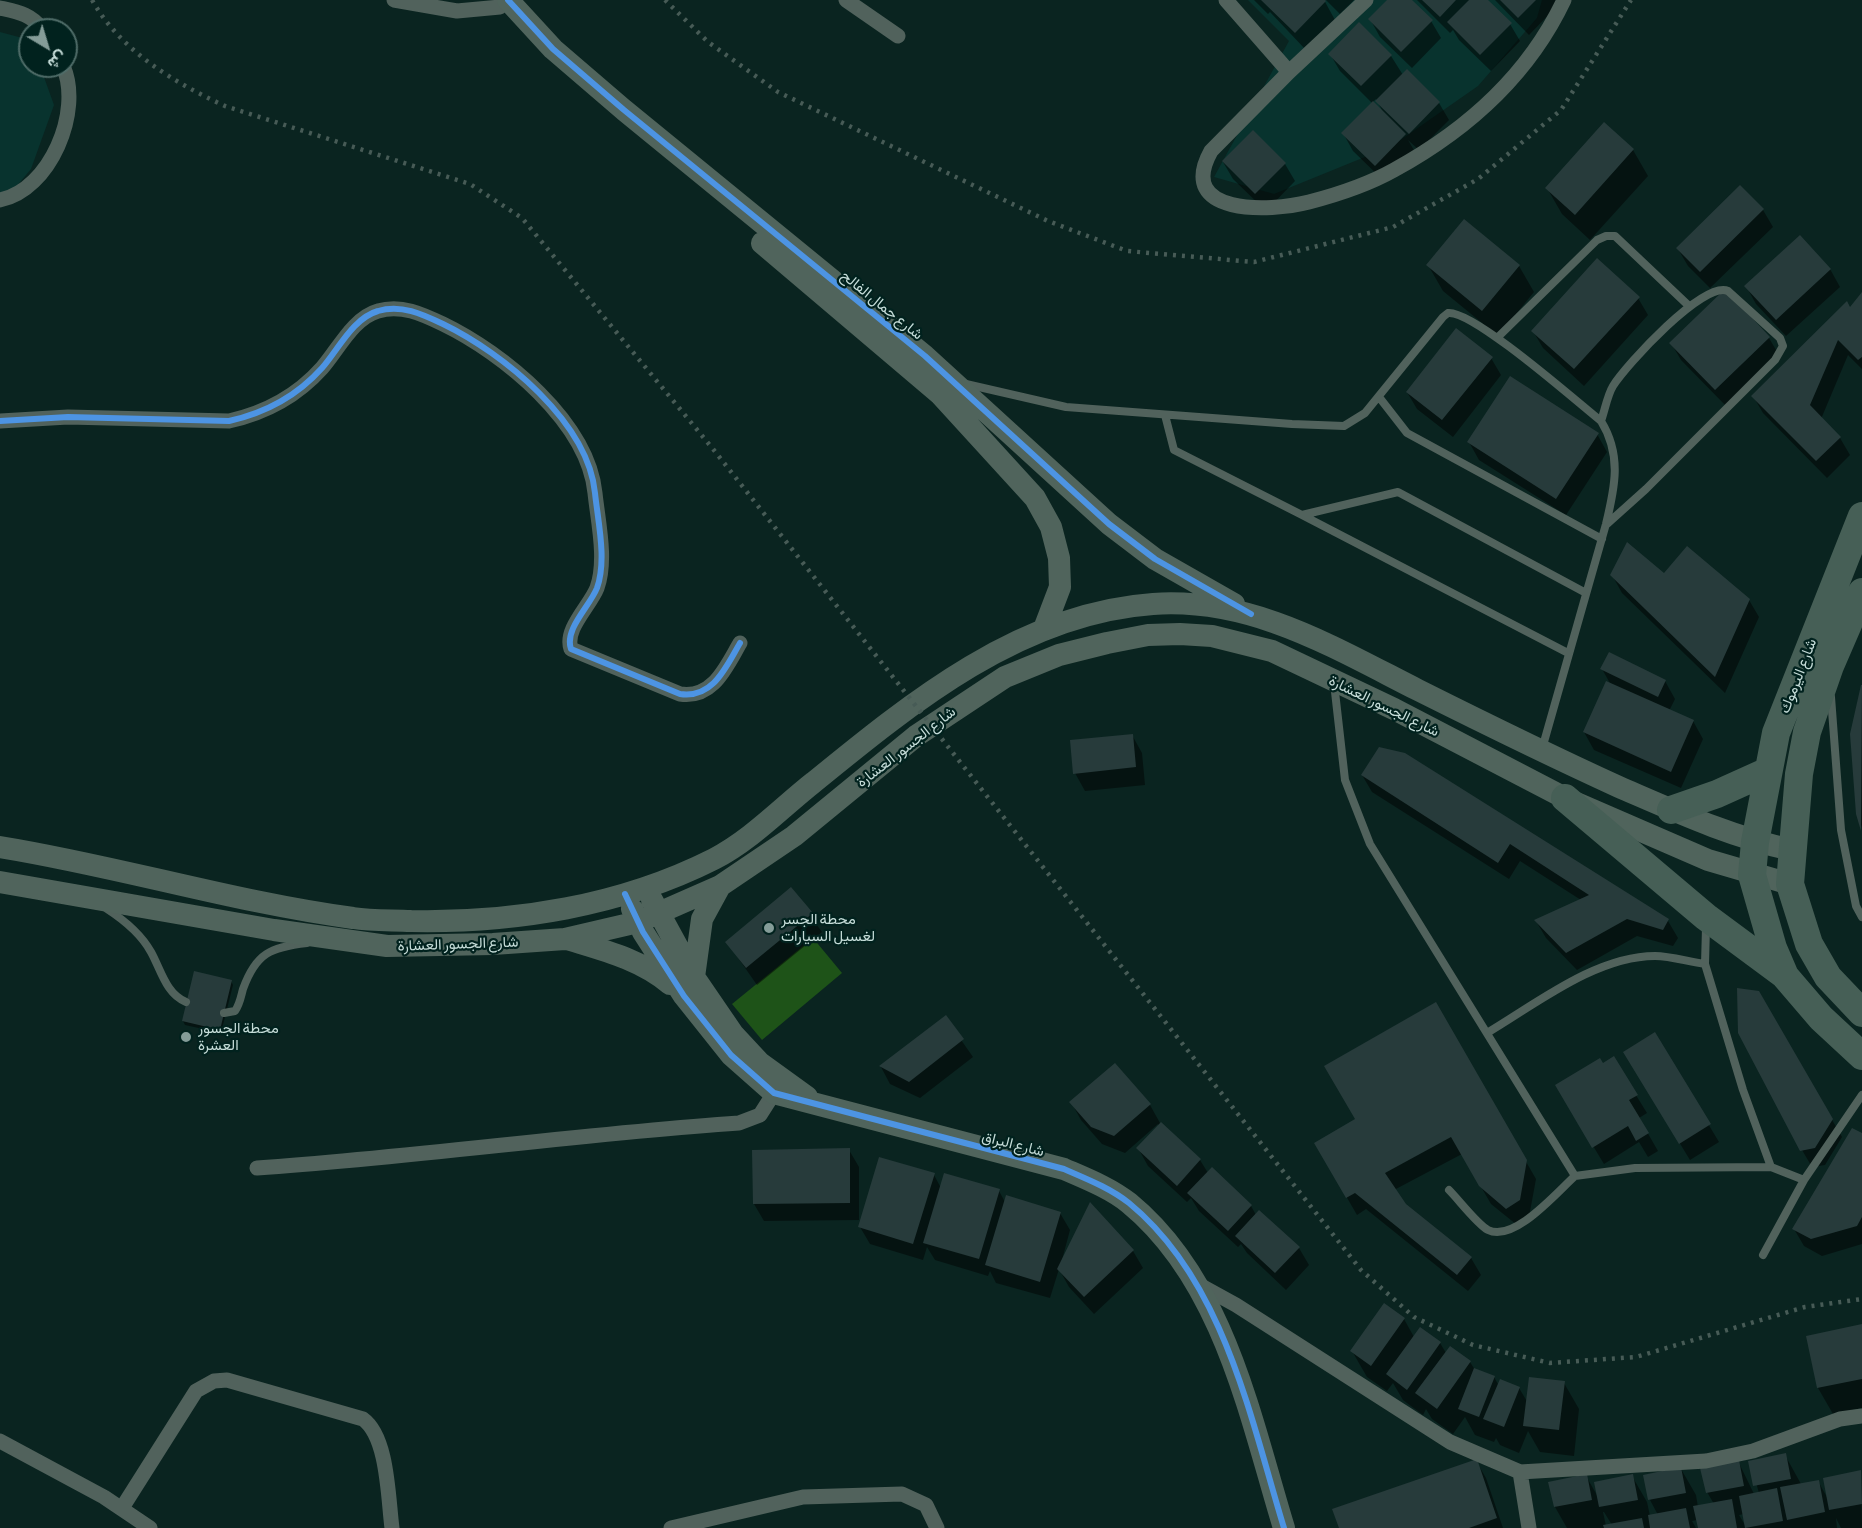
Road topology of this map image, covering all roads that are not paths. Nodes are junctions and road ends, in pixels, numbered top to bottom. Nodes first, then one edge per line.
1 (394, 0) edge
2 (846, 0) edge
3 (1226, 0) edge
4 (1366, 0) edge
5 (1564, 0) edge
6 (501, 2) edge
7 (0, 8) edge
8 (32, 18) edge
9 (898, 36) dead end
10 (1289, 72) junction
11 (68, 78) edge
12 (0, 200) edge
13 (1689, 306) junction
14 (1497, 338) junction
15 (953, 381) junction
16 (1379, 397) junction
17 (1165, 415) junction
18 (0, 421) edge
19 (1601, 421) junction
20 (1302, 515) junction
21 (1862, 516) edge
22 (1606, 524) junction
23 (1602, 539) junction
24 (1862, 592) edge
25 (1587, 593) junction
26 (1251, 614) junction
27 (1044, 629) junction
28 (740, 643) dead end
29 (1568, 653) junction
30 (1830, 666) junction
31 (1334, 682) junction
32 (1542, 752) junction
33 (1768, 771) junction
34 (1565, 798) junction
35 (1671, 810) junction
36 (1755, 842) junction
37 (0, 847) edge
38 (1792, 850) junction
39 (1752, 875) junction
40 (0, 882) edge
41 (1790, 884) junction
42 (648, 886) junction
43 (720, 886) junction
44 (625, 894) junction
45 (81, 896) junction
46 (660, 914) junction
47 (1706, 917) junction
48 (1862, 917) edge
49 (638, 922) junction
50 (565, 939) junction
51 (338, 940) junction
52 (1705, 964) junction
53 (1785, 976) junction
54 (689, 986) junction
55 (186, 1002) dead end
56 (224, 1012) dead end
57 (1862, 1013) edge
58 (1487, 1034) junction
59 (1862, 1056) edge
60 (774, 1093) junction
61 (1862, 1095) edge
62 (821, 1107) junction
63 (1770, 1167) junction
64 (257, 1168) dead end
65 (1575, 1176) junction
66 (1804, 1180) junction
67 (1449, 1190) dead end
68 (1763, 1255) dead end
69 (1196, 1283) junction
70 (1862, 1416) edge
71 (0, 1441) edge
72 (1520, 1472) junction
73 (122, 1508) junction
74 (150, 1528) edge
75 (392, 1528) edge
76 (671, 1528) edge
77 (936, 1528) edge
78 (1284, 1528) edge
79 (1529, 1528) edge

1 - 6 street
2 - 9 street
3 - 10 street
4 - 10 street
5 - 10 street
6 - 15 main road, شارع جمال الفالح
6 - 27 main road, شارع جمال الفالح
7 - 8 street
11 - 12 street
13 - 14 lane
13 - 19 lane
13 - 22 lane
14 - 16 lane
14 - 19 lane
15 - 17 lane
15 - 26 main road, شارع جمال الفالح
16 - 17 lane
16 - 23 lane
17 - 20 lane
18 - 28 street
19 - 22 lane
20 - 25 lane
20 - 29 lane
21 - 33 highway, شارع اليرموك
22 - 23 lane
23 - 25 lane
24 - 30 highway, شارع اليرموك
25 - 29 lane
26 - 27 main road, شارع الجسور العشارة
26 - 32 main road, شارع الجسور العشارة
27 - 42 main road, شارع الجسور العشارة
29 - 32 lane
30 - 38 highway, شارع اليرموك
30 - 48 lane
31 - 34 main road, شارع الجسور العشارة
31 - 43 main road, شارع الجسور العشارة
31 - 58 lane
32 - 35 main road, شارع الجسور العشارة
33 - 35 highway
33 - 36 highway, شارع اليرموك
34 - 39 main road, شارع الجسور العشارة
34 - 47 highway
35 - 36 main road, شارع الجسور العشارة
36 - 38 main road
36 - 39 highway, شارع اليرموك
37 - 44 main road, شارع الجسور العشارة
38 - 41 highway, شارع اليرموك
39 - 41 main road, شارع الجسور العشارة
39 - 53 highway, شارع اليرموك
40 - 45 main road, شارع الجسور العشارة
41 - 57 highway, شارع اليرموك
42 - 44 main road, شارع الجسور العشارة
42 - 46 main road, شارع البراق
43 - 46 main road, شارع الجسور العشارة
43 - 54 main road
44 - 49 main road, شارع البراق
45 - 51 main road, شارع الجسور العشارة
45 - 55 lane
46 - 49 main road, شارع الجسور العشارة
46 - 54 main road, شارع البراق
47 - 52 lane
47 - 53 highway
49 - 50 main road, شارع الجسور العشارة
49 - 54 main road, شارع البراق
50 - 51 main road, شارع الجسور العشارة
50 - 54 main road
51 - 56 lane
52 - 58 lane
52 - 63 lane
53 - 59 highway, شارع اليرموك
54 - 60 main road, شارع البراق
54 - 62 main road, شارع البراق
58 - 65 lane
60 - 62 main road, شارع البراق
60 - 64 street
61 - 66 lane
62 - 69 main road, شارع البراق
63 - 65 lane
63 - 66 lane
65 - 67 lane
66 - 68 lane
69 - 72 street
69 - 78 main road, شارع البراق
70 - 72 street
71 - 73 street
72 - 79 street
73 - 74 street
73 - 75 street
76 - 77 street

